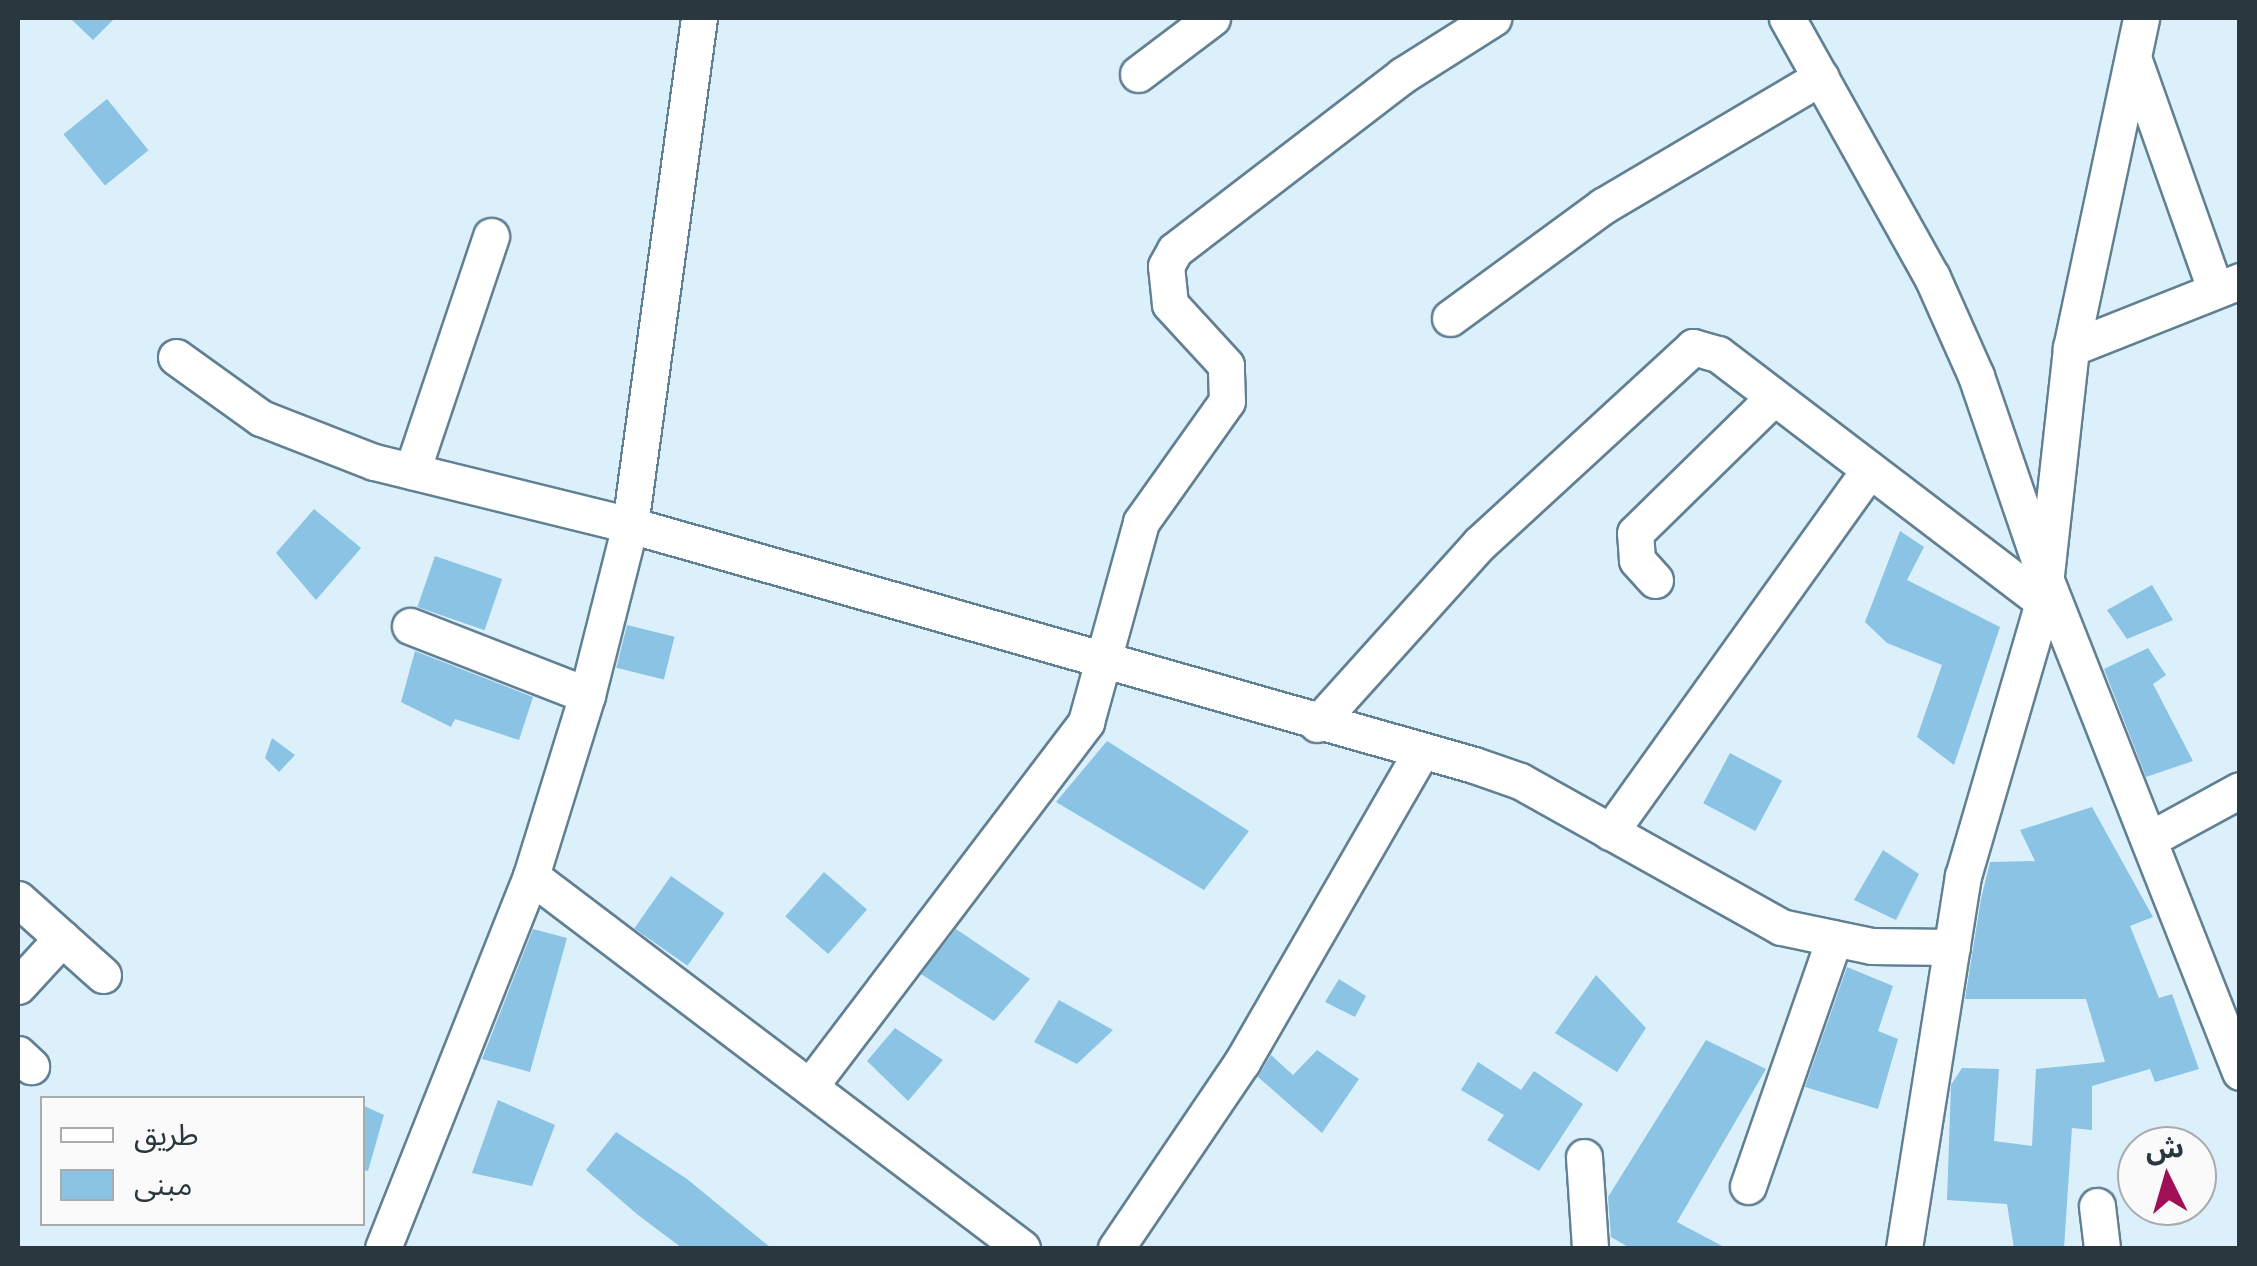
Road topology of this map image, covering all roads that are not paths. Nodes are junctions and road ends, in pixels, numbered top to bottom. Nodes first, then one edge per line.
1 (699, 18) edge
2 (1212, 18) edge
3 (1493, 18) edge
4 (1787, 18) edge
5 (2141, 18) edge
6 (2135, 62) junction
7 (1138, 74) dead end
8 (1821, 77) junction
9 (490, 236) dead end
10 (2227, 285) edge
11 (1450, 318) dead end
12 (2071, 348) junction
13 (176, 357) dead end
14 (1772, 399) junction
15 (412, 471) junction
16 (1866, 474) junction
17 (630, 524) junction
18 (1655, 580) dead end
19 (2044, 590) junction
20 (410, 626) dead end
21 (1102, 660) junction
22 (587, 695) junction
23 (1317, 724) junction
24 (1419, 755) junction
25 (2240, 790) edge
26 (1610, 832) junction
27 (2150, 839) junction
28 (531, 876) junction
29 (18, 899) edge
30 (62, 938) junction
31 (1834, 939) junction
32 (1952, 947) junction
33 (103, 975) dead end
34 (18, 986) edge
35 (2238, 1062) edge
36 (810, 1086) junction
37 (1584, 1156) dead end
38 (1748, 1186) dead end
39 (2097, 1206) dead end
40 (383, 1248) edge
41 (1022, 1248) edge
42 (1116, 1248) edge
43 (1590, 1248) edge
44 (1904, 1248) edge
45 (2102, 1248) edge

1 - 17 street
2 - 7 street
3 - 21 street
4 - 8 street
5 - 6 street
6 - 10 street
6 - 12 street
8 - 11 street
8 - 19 street
9 - 15 street
10 - 12 street
12 - 19 street
13 - 15 street
14 - 16 street
14 - 18 street
14 - 23 street
15 - 17 street
16 - 19 street
16 - 26 street
17 - 21 street
17 - 22 street
19 - 27 street
19 - 32 street
20 - 22 street
21 - 23 street
21 - 36 street
22 - 28 street
23 - 24 street
24 - 26 street
24 - 42 street
25 - 27 street
26 - 31 street
27 - 35 street
28 - 36 street
28 - 40 street
29 - 30 street
30 - 33 street
30 - 34 street
31 - 32 street
31 - 38 street
32 - 44 street
36 - 41 street
37 - 43 street
39 - 45 street

